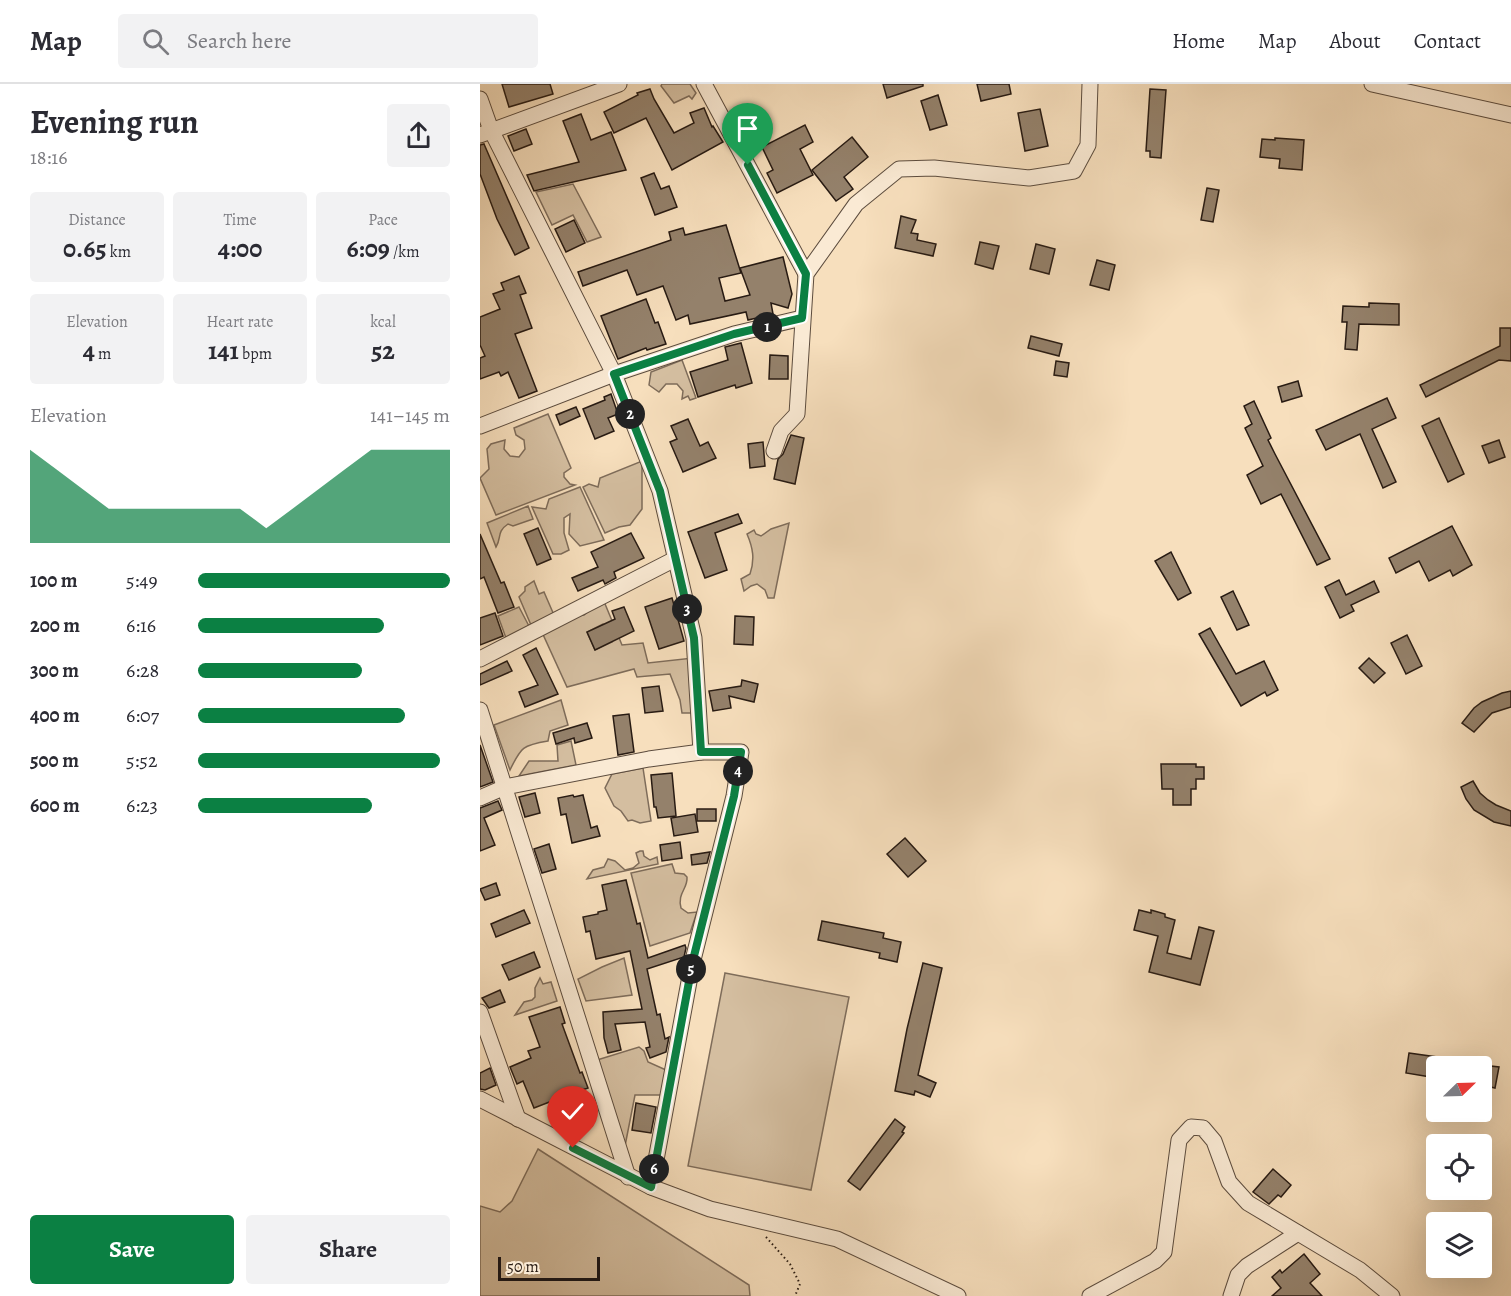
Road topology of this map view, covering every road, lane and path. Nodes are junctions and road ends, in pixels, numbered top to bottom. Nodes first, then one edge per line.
1 (619, 84) edge
2 (704, 84) edge
3 (1090, 84) edge
4 (1371, 84) edge
5 (480, 99) edge
6 (1511, 115) edge
7 (486, 133) edge
8 (806, 274) junction
9 (802, 318) junction
10 (614, 374) junction
11 (480, 426) edge
12 (774, 451) dead end
13 (675, 559) junction
14 (480, 659) edge
15 (480, 710) edge
16 (701, 752) junction
17 (505, 787) junction
18 (480, 798) edge
19 (480, 1012) edge
20 (480, 1099) edge
21 (518, 1119) junction
22 (628, 1177) junction
23 (651, 1187) junction
24 (1298, 1233) junction
25 (766, 1237) dead end
26 (795, 1296) edge
27 (958, 1296) edge
28 (1090, 1296) edge
29 (1231, 1296) edge
30 (1392, 1296) edge

1 - 7 street
2 - 8 street
3 - 8 street
4 - 6 street
5 - 7 street
7 - 10 street
8 - 9 street
9 - 10 street
9 - 12 street
10 - 11 street
10 - 13 street
13 - 14 street
13 - 16 street
15 - 17 street
16 - 17 street
16 - 23 street
17 - 18 street
17 - 22 street
19 - 21 street
20 - 21 street
21 - 22 street
22 - 23 street
23 - 27 street
24 - 28 street
24 - 29 street
24 - 30 street
25 - 26 path

